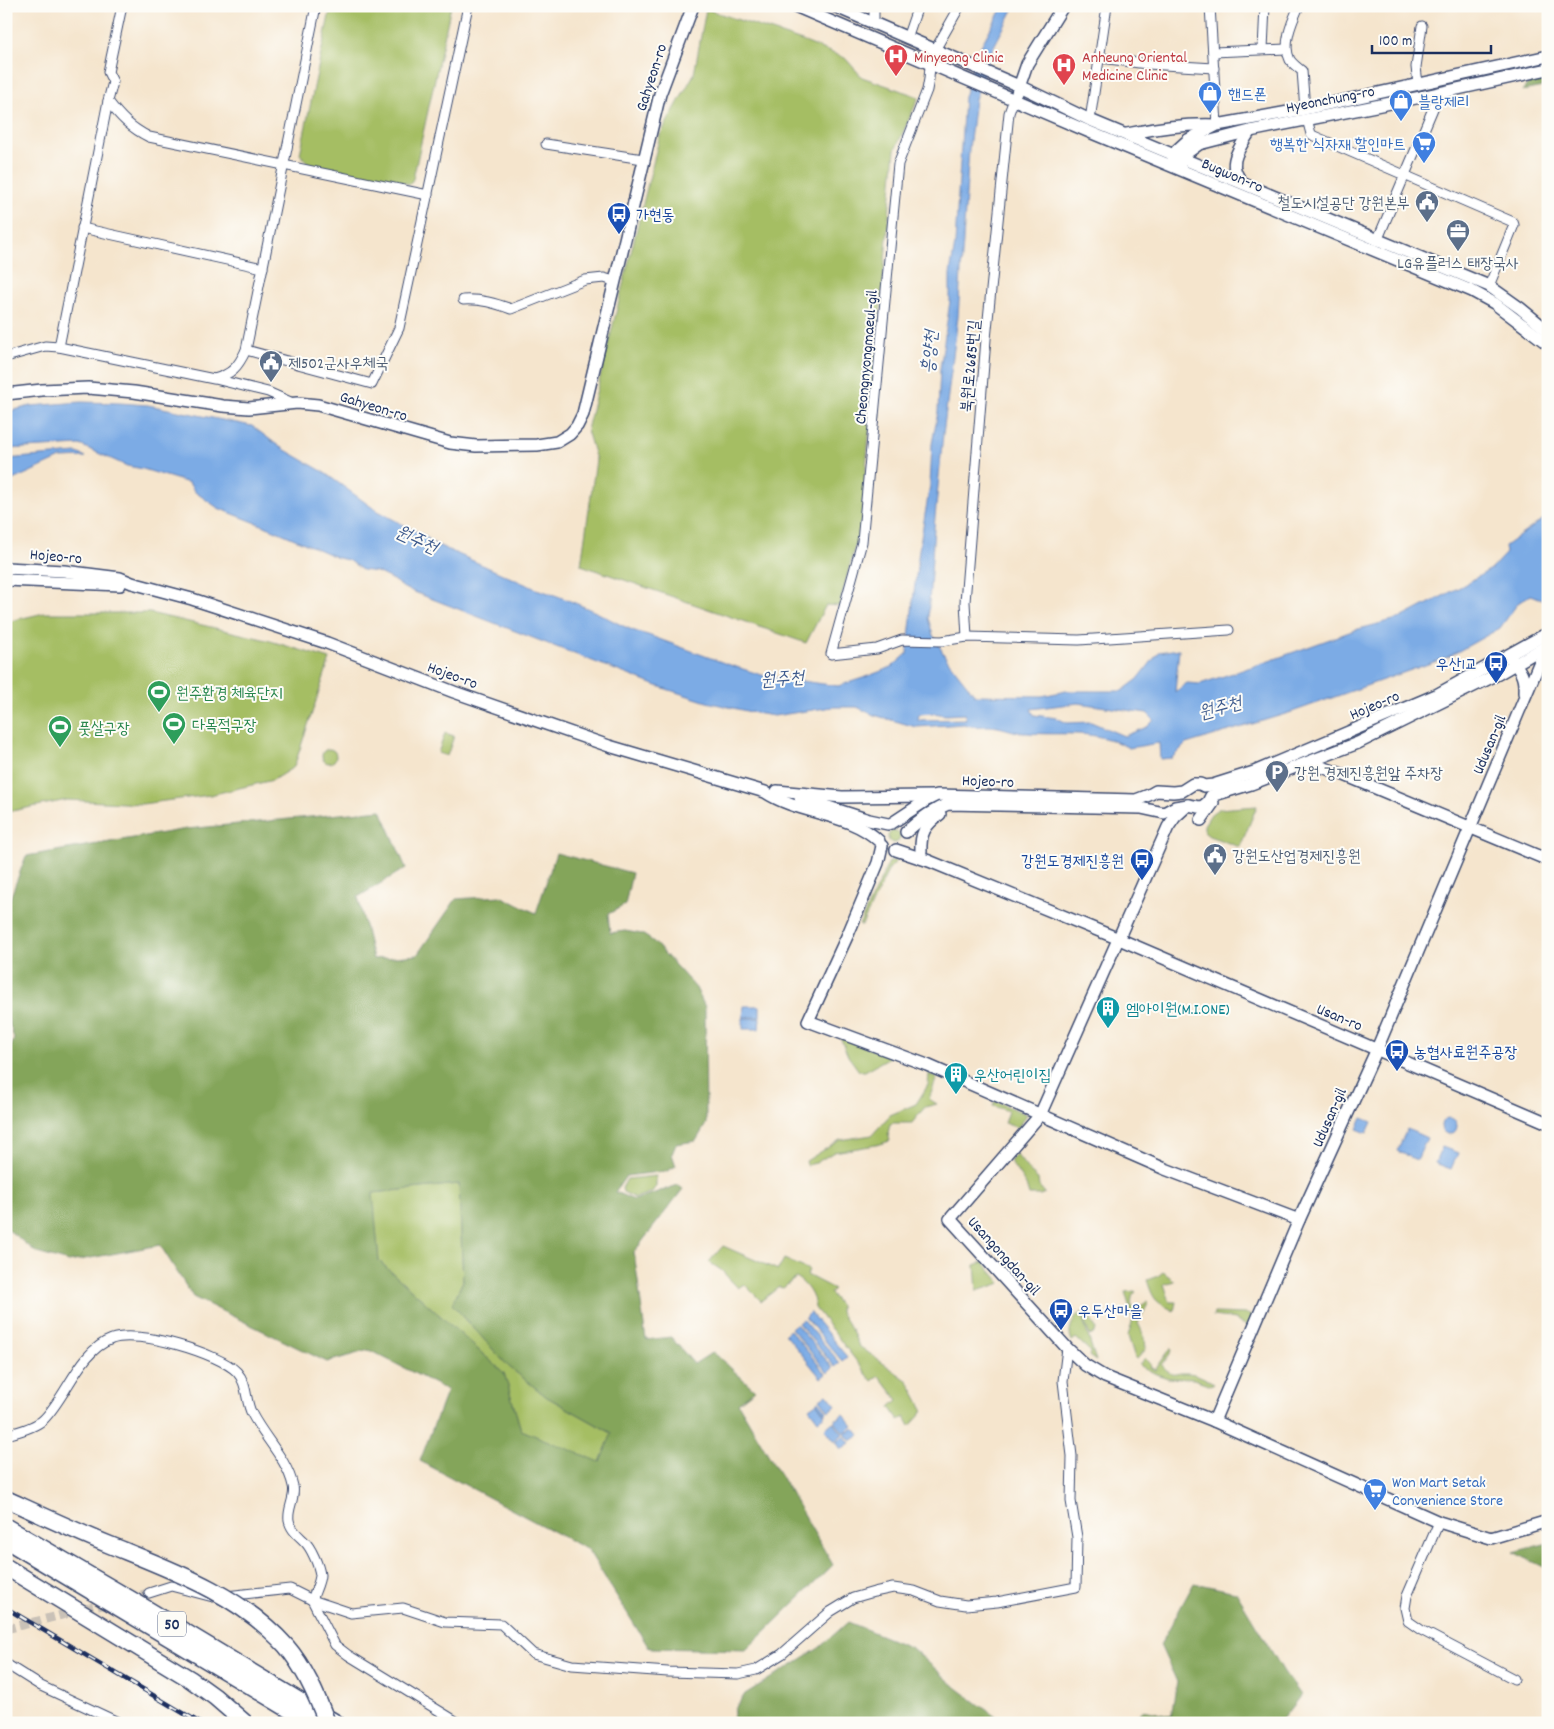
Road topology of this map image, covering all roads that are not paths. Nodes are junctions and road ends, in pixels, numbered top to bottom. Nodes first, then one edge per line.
1 (122, 6) edge
2 (316, 6) edge
3 (468, 6) edge
4 (795, 6) edge
5 (834, 6) edge
6 (874, 6) edge
7 (918, 6) edge
8 (960, 6) edge
9 (1062, 6) edge
10 (1107, 6) edge
11 (1210, 6) edge
12 (1265, 6) edge
13 (1299, 6) edge
14 (692, 8) edge
15 (874, 25) junction
16 (1422, 26) dead end
17 (907, 38) junction
18 (1286, 48) junction
19 (1263, 49) junction
20 (935, 50) junction
21 (1213, 52) junction
22 (1548, 56) edge
23 (1100, 58) junction
24 (930, 65) junction
25 (1214, 68) junction
26 (1548, 69) edge
27 (1418, 84) junction
28 (1016, 85) junction
29 (1440, 92) junction
30 (1421, 96) junction
31 (1011, 98) junction
32 (108, 101) junction
33 (1306, 114) junction
34 (1090, 120) junction
35 (1217, 125) junction
36 (1250, 131) junction
37 (1126, 134) junction
38 (546, 144) dead end
39 (643, 159) junction
40 (1176, 161) junction
41 (284, 165) junction
42 (1405, 175) junction
43 (1244, 184) junction
44 (428, 196) junction
45 (82, 228) junction
46 (1377, 241) junction
47 (263, 268) junction
48 (614, 281) junction
49 (1489, 286) junction
50 (463, 300) dead end
51 (1548, 331) edge
52 (1548, 344) edge
53 (59, 347) junction
54 (246, 350) junction
55 (6, 357) edge
56 (214, 379) junction
57 (6, 394) edge
58 (293, 404) junction
59 (6, 568) edge
60 (64, 577) junction
61 (6, 580) edge
62 (1229, 630) dead end
63 (1548, 633) edge
64 (967, 637) junction
65 (1547, 646) edge
66 (1508, 654) junction
67 (1515, 664) junction
68 (1498, 674) junction
69 (1523, 700) junction
70 (1321, 744) junction
71 (1343, 750) junction
72 (1325, 757) junction
73 (1305, 764) junction
74 (1342, 774) junction
75 (777, 791) junction
76 (1225, 791) junction
77 (764, 792) junction
78 (937, 796) junction
79 (1149, 796) junction
80 (1207, 796) junction
81 (978, 805) junction
82 (1188, 805) junction
83 (1148, 809) junction
84 (1164, 813) junction
85 (890, 823) junction
86 (1168, 827) junction
87 (1470, 828) junction
88 (906, 834) junction
89 (887, 847) junction
90 (925, 856) junction
91 (1548, 860) edge
92 (1119, 939) junction
93 (1377, 1049) junction
94 (1040, 1115) junction
95 (1548, 1123) edge
96 (1299, 1220) junction
97 (1066, 1348) junction
98 (1214, 1421) junction
99 (6, 1435) edge
100 (6, 1499) edge
101 (1548, 1521) edge
102 (1439, 1522) junction
103 (6, 1527) edge
104 (6, 1540) edge
105 (6, 1567) edge
106 (149, 1593) tunnel mouth
107 (312, 1600) junction
108 (6, 1664) edge
109 (1514, 1679) dead end
110 (120, 1723) edge
111 (245, 1723) edge
112 (312, 1723) edge
113 (327, 1723) edge
114 (336, 1723) edge
115 (459, 1723) edge

1 - 32 street
2 - 41 street
3 - 44 street
4 - 24 street
5 - 15 street
6 - 15 street
7 - 17 street
8 - 20 street
9 - 28 street
10 - 23 street
11 - 21 street
12 - 19 street
13 - 18 street
14 - 39 street, Gahyeon-ro
15 - 17 street
16 - 27 street
17 - 20 street
18 - 19 street
18 - 33 street
19 - 21 street
20 - 28 street, Bugwon-ro
21 - 25 street
22 - 27 street, Hyeonchung-ro
23 - 25 street
23 - 34 street
24 - 31 street, Bugwon-ro
24 - 64 street, Cheongnyongmaeul-gil
25 - 35 street
26 - 29 street, Hyeonchung-ro
27 - 30 street
27 - 33 street, Hyeonchung-ro
28 - 31 street
28 - 34 street, Bugwon-ro
29 - 30 street, Hyeonchung-ro
29 - 42 street
30 - 33 street, Hyeonchung-ro
31 - 40 street, Bugwon-ro
31 - 64 street, 북원로2685번길
32 - 41 street
32 - 45 street
33 - 35 street, Hyeonchung-ro
33 - 36 street, Hyeonchung-ro
33 - 42 street
34 - 37 street, Bugwon-ro
35 - 37 street
35 - 40 street, Hyeonchung-ro
36 - 40 street, Hyeonchung-ro
36 - 43 street
37 - 40 street, Bugwon-ro
38 - 39 street
39 - 48 street, Gahyeon-ro
40 - 43 street, Bugwon-ro
40 - 52 street, Bugwon-ro
41 - 44 street
41 - 47 street
42 - 46 street
42 - 49 street
43 - 46 street, Bugwon-ro
44 - 54 street
45 - 47 street
45 - 53 street
46 - 49 street, Bugwon-ro
47 - 54 street
48 - 50 street
48 - 58 street, Gahyeon-ro
49 - 51 street, Bugwon-ro
53 - 55 street
53 - 56 street
54 - 56 street
56 - 58 street
57 - 58 street, Gahyeon-ro
59 - 60 street, Hojeo-ro
60 - 61 street
60 - 77 street, Hojeo-ro
62 - 64 street
63 - 66 street, Hojeo-ro
65 - 67 street, Hojeo-ro
65 - 69 street, Udusan-gil
66 - 67 street
66 - 70 street, Hojeo-ro
67 - 68 street, Hojeo-ro
67 - 69 street
68 - 69 street
68 - 71 street, Hojeo-ro
69 - 87 street, Udusan-gil
70 - 72 street
70 - 80 street, Hojeo-ro
71 - 72 street, Hojeo-ro
71 - 74 street
72 - 73 street, Hojeo-ro
73 - 74 street
73 - 76 street, Hojeo-ro
74 - 87 street
75 - 77 street
75 - 78 street
75 - 85 street
76 - 80 street, Hojeo-ro
76 - 80 street
77 - 89 street, Usan-ro
78 - 79 street, Hojeo-ro
78 - 85 street, Hojeo-ro
79 - 80 street, Hojeo-ro
79 - 83 street
80 - 82 street, Hojeo-ro
81 - 83 street, Hojeo-ro
81 - 88 street
81 - 90 street
82 - 84 street, Hojeo-ro
82 - 86 street, Usangongdan-gil
83 - 84 street, Hojeo-ro
84 - 86 street
85 - 88 street
85 - 89 street
86 - 92 street, Usangongdan-gil
87 - 91 street
87 - 93 street, Udusan-gil
88 - 89 street
88 - 90 street
89 - 90 street, Usan-ro
89 - 94 street
90 - 92 street, Usan-ro
92 - 93 street, Usan-ro
92 - 94 street, Usangongdan-gil
93 - 95 street, Usan-ro
93 - 96 street, Udusan-gil
94 - 96 street
94 - 97 street, Usangongdan-gil
96 - 98 street, Udusan-gil
97 - 98 street, Usangongdan-gil
97 - 107 street
98 - 102 street, Usangongdan-gil
99 - 107 street
100 - 113 highway, bridge
101 - 102 street, Usangongdan-gil
102 - 109 street
103 - 114 highway, 50
104 - 112 highway, 50
105 - 111 highway, bridge
106 - 107 street
107 - 115 street
108 - 110 street

